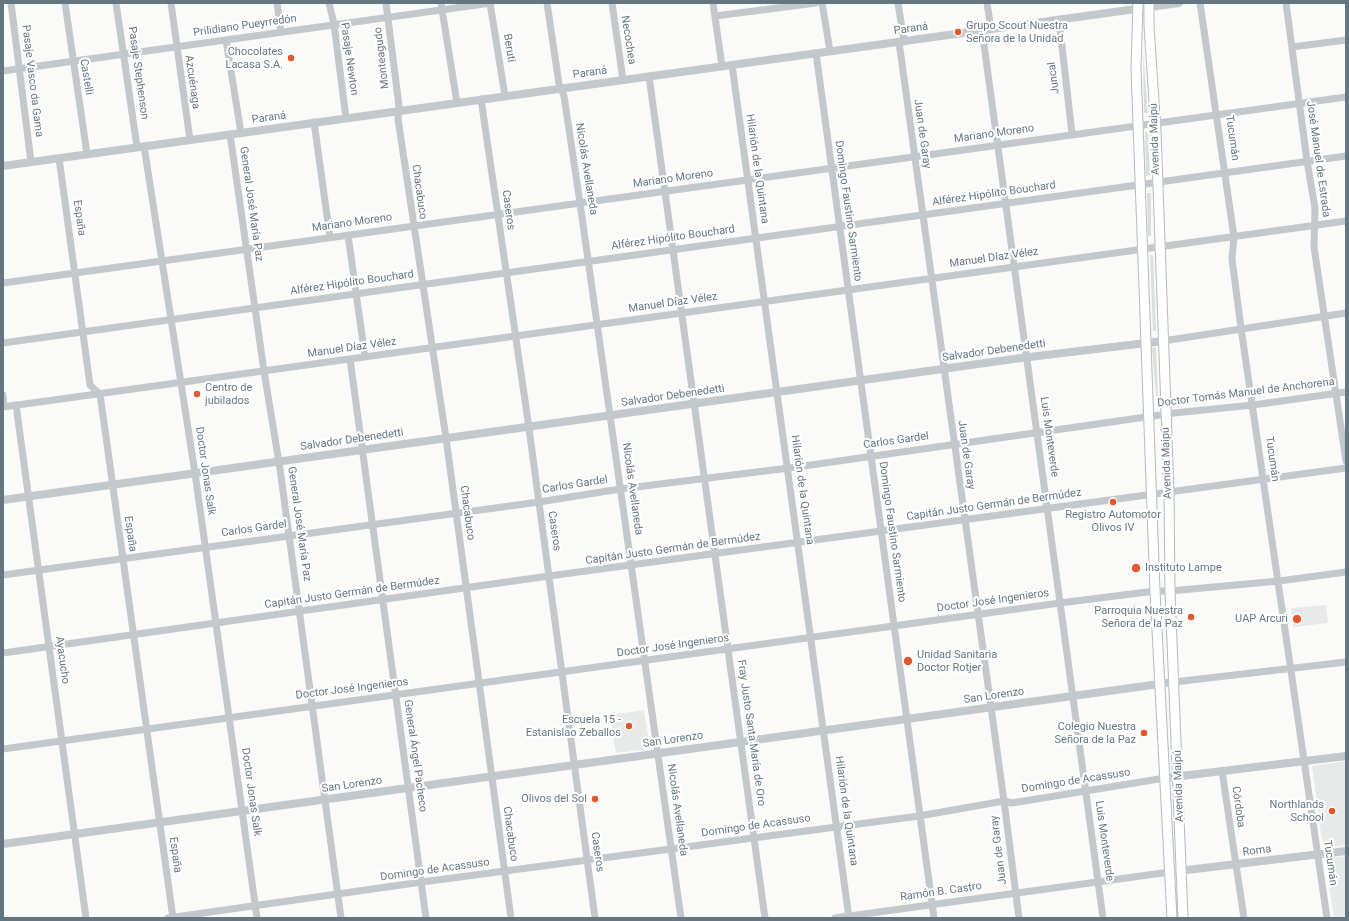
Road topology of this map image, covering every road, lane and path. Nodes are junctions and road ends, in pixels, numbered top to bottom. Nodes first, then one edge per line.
1 (11, 3) edge
2 (65, 3) edge
3 (116, 3) edge
4 (171, 3) edge
5 (277, 3) edge
6 (329, 3) edge
7 (386, 3) edge
8 (491, 3) edge
9 (546, 3) edge
10 (612, 3) edge
11 (713, 3) edge
12 (816, 3) edge
13 (822, 3) edge
14 (898, 3) edge
15 (987, 3) edge
16 (1179, 3) edge
17 (1200, 3) edge
18 (1286, 3) edge
19 (1149, 5) edge
20 (441, 6) edge
21 (1138, 6) edge
22 (715, 16) junction
23 (388, 17) junction
24 (1059, 20) junction
25 (334, 24) junction
26 (991, 29) junction
27 (982, 30) junction
28 (281, 32) junction
29 (226, 40) junction
30 (1346, 40) edge
31 (901, 41) junction
32 (176, 47) junction
33 (1292, 47) junction
34 (830, 51) junction
35 (816, 53) junction
36 (124, 54) junction
37 (72, 61) junction
38 (732, 65) junction
39 (722, 66) junction
40 (19, 68) junction
41 (3, 71) edge
42 (649, 76) junction
43 (624, 80) junction
44 (561, 89) junction
45 (505, 96) junction
46 (1346, 96) edge
47 (481, 99) junction
48 (457, 103) junction
49 (1299, 103) junction
50 (397, 111) junction
51 (1218, 114) junction
52 (346, 118) junction
53 (314, 122) junction
54 (1155, 123) junction
55 (1138, 125) junction
56 (241, 133) junction
57 (230, 134) junction
58 (1072, 134) junction
59 (190, 140) junction
60 (998, 144) junction
61 (141, 146) junction
62 (86, 154) junction
63 (914, 156) junction
64 (1346, 156) edge
65 (59, 158) junction
66 (1307, 161) junction
67 (31, 162) junction
68 (3, 166) edge
69 (831, 168) junction
70 (1226, 173) junction
71 (747, 179) junction
72 (1157, 184) junction
73 (1141, 185) junction
74 (665, 191) junction
75 (580, 202) junction
76 (1006, 203) junction
77 (498, 214) junction
78 (922, 215) junction
79 (1346, 221) edge
80 (1316, 225) junction
81 (412, 226) junction
82 (839, 226) junction
83 (348, 235) junction
84 (330, 237) junction
85 (1234, 237) junction
86 (755, 238) junction
87 (1159, 246) junction
88 (1143, 248) junction
89 (247, 249) junction
90 (673, 250) junction
91 (162, 261) junction
92 (589, 261) junction
93 (1015, 266) junction
94 (75, 273) junction
95 (506, 273) junction
96 (931, 278) junction
97 (3, 283) edge
98 (422, 284) junction
99 (848, 290) junction
100 (356, 294) junction
101 (764, 302) junction
102 (255, 308) junction
103 (682, 313) junction
104 (1346, 313) edge
105 (1324, 316) junction
106 (172, 320) junction
107 (598, 325) junction
108 (1241, 328) junction
109 (84, 332) junction
110 (515, 336) junction
111 (1163, 341) junction
112 (3, 343) edge
113 (1146, 343) junction
114 (432, 348) junction
115 (365, 357) junction
116 (1026, 357) junction
117 (350, 359) junction
118 (944, 369) junction
119 (264, 371) junction
120 (860, 382) junction
121 (181, 383) junction
122 (1346, 392) edge
123 (777, 393) junction
124 (100, 394) junction
125 (1336, 394) junction
126 (3, 395) edge
127 (16, 405) junction
128 (695, 405) junction
129 (1253, 405) junction
130 (4, 407) edge
131 (1165, 414) junction
132 (611, 416) junction
133 (1150, 416) junction
134 (528, 427) junction
135 (1038, 432) junction
136 (446, 438) junction
137 (954, 444) junction
138 (362, 450) junction
139 (870, 456) junction
140 (1346, 461) edge
141 (279, 462) junction
142 (787, 468) junction
143 (1346, 468) edge
144 (195, 473) junction
145 (704, 478) junction
146 (1264, 479) junction
147 (112, 485) junction
148 (620, 489) junction
149 (1169, 493) junction
150 (1152, 494) junction
151 (29, 496) junction
152 (3, 500) edge
153 (539, 502) junction
154 (1048, 508) junction
155 (456, 512) junction
156 (964, 519) junction
157 (372, 524) junction
158 (881, 532) junction
159 (289, 535) junction
160 (799, 543) junction
161 (205, 547) junction
162 (716, 553) junction
163 (122, 558) junction
164 (632, 566) junction
165 (38, 570) junction
166 (1346, 572) edge
167 (3, 575) edge
168 (549, 576) junction
169 (1279, 581) junction
170 (466, 588) junction
171 (1155, 591) junction
172 (1170, 591) junction
173 (383, 599) junction
174 (1060, 603) junction
175 (300, 611) junction
176 (977, 614) junction
177 (216, 622) junction
178 (893, 627) junction
179 (133, 635) junction
180 (811, 637) junction
181 (49, 647) junction
182 (729, 649) junction
183 (3, 653) edge
184 (645, 660) junction
185 (1346, 662) edge
186 (1291, 669) junction
187 (562, 672) junction
188 (1174, 682) junction
189 (478, 683) junction
190 (1161, 684) junction
191 (396, 695) junction
192 (1073, 696) junction
193 (313, 706) junction
194 (990, 708) junction
195 (229, 716) junction
196 (906, 719) junction
197 (146, 728) junction
198 (824, 731) junction
199 (62, 740) junction
200 (741, 742) junction
201 (3, 749) edge
202 (658, 753) junction
203 (1346, 756) edge
204 (1305, 762) junction
205 (575, 765) junction
206 (1222, 771) junction
207 (491, 776) junction
208 (1179, 777) junction
209 (1165, 778) junction
210 (409, 788) junction
211 (1086, 790) junction
212 (326, 799) junction
213 (1004, 801) junction
214 (242, 811) junction
215 (919, 816) junction
216 (159, 822) junction
217 (837, 826) junction
218 (75, 834) junction
219 (754, 838) junction
220 (3, 844) edge
221 (671, 850) junction
222 (1346, 851) edge
223 (1318, 855) junction
224 (586, 860) junction
225 (1235, 864) junction
226 (1182, 871) junction
227 (504, 872) junction
228 (1170, 872) junction
229 (1098, 881) junction
230 (422, 882) junction
231 (1016, 893) junction
232 (337, 895) junction
233 (932, 905) junction
234 (255, 906) junction
235 (849, 917) edge
236 (86, 918) edge
237 (171, 918) edge
238 (257, 918) edge
239 (341, 918) edge
240 (426, 918) edge
241 (511, 918) edge
242 (595, 918) edge
243 (680, 918) edge
244 (765, 918) edge
245 (835, 918) edge
246 (934, 918) edge
247 (1019, 918) edge
248 (1104, 918) edge
249 (1172, 918) edge
250 (1183, 918) edge
251 (1244, 918) edge
252 (1327, 918) edge

1 - 40 street, Pasaje Vasco da Gama
2 - 37 street, Castelli
3 - 36 street, Pasaje Stephenson
4 - 32 street, Azcuénaga
5 - 28 street
6 - 25 street, Pasaje Newton
7 - 23 street, Monteagudo
8 - 20 street, Prilidiano Pueyrredón
8 - 45 street, Beruti
9 - 44 street, Nicolás Avellaneda
10 - 43 street, Necochea
11 - 22 street
12 - 22 street
13 - 34 street
14 - 31 street, Juan de Garay
15 - 26 street
16 - 19 street, Paraná
17 - 51 street, Tucumán
18 - 33 street, José Manuel de Estrada
19 - 21 street, Paraná
19 - 54 main road, Avenida Maipú
20 - 23 street, Prilidiano Pueyrredón
20 - 48 street
21 - 24 street, Paraná
21 - 55 main road, Avenida Maipú
22 - 39 street
23 - 25 street, Prilidiano Pueyrredón
23 - 50 street, Monteagudo
24 - 26 street, Paraná
24 - 58 street, Juncal
25 - 28 street, Prilidiano Pueyrredón
25 - 52 street, Pasaje Newton
26 - 27 street, Paraná
27 - 31 street, Paraná
27 - 60 street, Luis Monteverde
28 - 29 street, Prilidiano Pueyrredón
29 - 32 street, Prilidiano Pueyrredón
29 - 56 street
30 - 33 street
31 - 34 street, Paraná
31 - 63 street, Juan de Garay
32 - 36 street, Prilidiano Pueyrredón
32 - 59 street, Azcuénaga
33 - 49 street, José Manuel de Estrada
34 - 35 street, Paraná
35 - 38 street, Paraná
35 - 69 street, Domingo Faustino Sarmiento
36 - 37 street, Prilidiano Pueyrredón
36 - 61 street, Pasaje Stephenson
37 - 40 street, Prilidiano Pueyrredón
37 - 62 street, Castelli
38 - 39 street, Paraná
38 - 71 street, Hilarión de la Quintana
39 - 42 street, Paraná
40 - 41 street, Prilidiano Pueyrredón
40 - 67 street, Pasaje Vasco da Gama
42 - 43 street, Paraná
42 - 74 street, Fray Justo Santa María de Oro
43 - 44 street, Paraná
44 - 45 street, Paraná
44 - 75 street, Nicolás Avellaneda
45 - 47 street, Paraná
46 - 49 street, Mariano Moreno
47 - 48 street, Paraná
47 - 77 street, Caseros
48 - 50 street, Paraná
49 - 51 street, Mariano Moreno
49 - 66 street, José Manuel de Estrada
50 - 52 street, Paraná
50 - 81 street, Chacabuco
51 - 54 street, Mariano Moreno
51 - 70 street, Tucumán
52 - 53 street, Paraná
53 - 56 street, Paraná
53 - 84 street
54 - 55 street, Mariano Moreno
54 - 72 main road, Avenida Maipú
55 - 58 street, Mariano Moreno
55 - 73 main road, Avenida Maipú
56 - 57 street, Paraná
57 - 59 street, Paraná
57 - 89 street, General José María Paz
58 - 60 street, Mariano Moreno
59 - 61 street, Paraná
60 - 63 street, Mariano Moreno
60 - 76 street, Luis Monteverde
61 - 62 street, Paraná
61 - 91 street, Doctor Jonas Salk
62 - 65 street, Paraná
63 - 69 street, Mariano Moreno
63 - 78 street, Juan de Garay
64 - 66 street, Alférez Hipólito Bouchard
65 - 67 street, Paraná
65 - 94 street, España
66 - 70 street, Alférez Hipólito Bouchard
66 - 80 street, José Manuel de Estrada
67 - 68 street, Paraná
69 - 71 street, Mariano Moreno
69 - 82 street, Domingo Faustino Sarmiento
70 - 72 street, Alférez Hipólito Bouchard
70 - 85 street, Tucumán
71 - 74 street, Mariano Moreno
71 - 86 street, Hilarión de la Quintana
72 - 73 street, Alférez Hipólito Bouchard
72 - 87 main road, Avenida Maipú
73 - 76 street, Alférez Hipólito Bouchard
73 - 88 main road, Avenida Maipú
74 - 75 street, Mariano Moreno
74 - 90 street, Fray Justo Santa María de Oro
75 - 77 street, Mariano Moreno
75 - 92 street, Nicolás Avellaneda
76 - 78 street, Alférez Hipólito Bouchard
76 - 93 street, Luis Monteverde
77 - 81 street, Mariano Moreno
77 - 95 street, Caseros
78 - 82 street, Alférez Hipólito Bouchard
78 - 96 street, Juan de Garay
79 - 80 street, Manuel Díaz Vélez
80 - 85 street, Manuel Díaz Vélez
80 - 105 street, José Manuel de Estrada
81 - 83 street, Mariano Moreno
81 - 98 street, Chacabuco
82 - 86 street, Alférez Hipólito Bouchard
82 - 99 street, Domingo Faustino Sarmiento
83 - 84 street, Mariano Moreno
83 - 100 street
84 - 89 street, Mariano Moreno
85 - 87 street, Manuel Díaz Vélez
85 - 108 street, Tucumán
86 - 90 street, Alférez Hipólito Bouchard
86 - 101 street, Hilarión de la Quintana
87 - 88 street, Manuel Díaz Vélez
87 - 111 main road, Avenida Maipú
88 - 93 street, Manuel Díaz Vélez
88 - 113 main road, Avenida Maipú
89 - 91 street, Mariano Moreno
89 - 102 street, General José María Paz
90 - 92 street, Alférez Hipólito Bouchard
90 - 103 street, Fray Justo Santa María de Oro
91 - 94 street, Mariano Moreno
91 - 106 street, Doctor Jonas Salk
92 - 95 street, Alférez Hipólito Bouchard
92 - 107 street, Nicolás Avellaneda
93 - 96 street, Manuel Díaz Vélez
93 - 116 street, Luis Monteverde
94 - 97 street, Mariano Moreno
94 - 109 street, España
95 - 98 street, Alférez Hipólito Bouchard
95 - 110 street, Caseros
96 - 99 street, Manuel Díaz Vélez
96 - 118 street, Juan de Garay
98 - 100 street, Alférez Hipólito Bouchard
98 - 114 street, Chacabuco
99 - 101 street, Manuel Díaz Vélez
99 - 120 street, Domingo Faustino Sarmiento
100 - 102 street, Alférez Hipólito Bouchard
100 - 115 street
101 - 103 street, Manuel Díaz Vélez
101 - 123 street, Hilarión de la Quintana
102 - 106 street, Alférez Hipólito Bouchard
102 - 119 street, General José María Paz
103 - 107 street, Manuel Díaz Vélez
103 - 128 street, Fray Justo Santa María de Oro
104 - 105 street, Salvador Debenedetti
105 - 108 street, Salvador Debenedetti
105 - 125 street, José Manuel de Estrada
106 - 109 street, Alférez Hipólito Bouchard
106 - 121 street, Doctor Jonas Salk
107 - 110 street, Manuel Díaz Vélez
107 - 132 street, Nicolás Avellaneda
108 - 111 street, Salvador Debenedetti
108 - 129 street, Tucumán
109 - 112 street, Alférez Hipólito Bouchard
109 - 124 street, España
110 - 114 street, Manuel Díaz Vélez
110 - 134 street, Caseros
111 - 113 street, Salvador Debenedetti
111 - 131 main road, Avenida Maipú
113 - 116 street, Salvador Debenedetti
113 - 133 main road, Avenida Maipú
114 - 115 street, Manuel Díaz Vélez
114 - 136 street, Chacabuco
115 - 117 street, Manuel Díaz Vélez
116 - 118 street, Salvador Debenedetti
116 - 135 street, Luis Monteverde
117 - 119 street, Manuel Díaz Vélez
117 - 138 street, General Ángel Pacheco
118 - 120 street, Salvador Debenedetti
118 - 137 street, Juan de Garay
119 - 121 street, Manuel Díaz Vélez
119 - 141 street, General José María Paz
120 - 123 street, Salvador Debenedetti
120 - 139 street, Domingo Faustino Sarmiento
121 - 124 street, Manuel Díaz Vélez
121 - 144 street, Doctor Jonas Salk
122 - 125 street, Doctor Tomás Manuel de Anchorena
123 - 128 street, Salvador Debenedetti
123 - 142 street, Hilarión de la Quintana
124 - 127 street, Manuel Díaz Vélez
124 - 147 street, España
125 - 129 street, Doctor Tomás Manuel de Anchorena
125 - 140 street, José Manuel de Estrada
126 - 130 street
127 - 130 street, Manuel Díaz Vélez
127 - 151 street, Ayacucho
128 - 132 street, Salvador Debenedetti
128 - 145 street, Fray Justo Santa María de Oro
129 - 131 street, Doctor Tomás Manuel de Anchorena
129 - 146 street, Tucumán
131 - 133 street, Doctor Tomás Manuel de Anchorena
131 - 149 main road, Avenida Maipú
132 - 134 street, Salvador Debenedetti
132 - 148 street, Nicolás Avellaneda
133 - 135 street, Carlos Gardel
133 - 150 main road, Avenida Maipú
134 - 136 street, Salvador Debenedetti
134 - 153 street, Caseros
135 - 137 street, Carlos Gardel
135 - 154 street, Luis Monteverde
136 - 138 street, Salvador Debenedetti
136 - 155 street, Chacabuco
137 - 139 street, Carlos Gardel
137 - 156 street, Juan de Garay
138 - 141 street, Salvador Debenedetti
138 - 157 street, General Ángel Pacheco
139 - 142 street, Carlos Gardel
139 - 158 street, Domingo Faustino Sarmiento
141 - 144 street, Salvador Debenedetti
141 - 159 street, General José María Paz
142 - 145 street, Carlos Gardel
142 - 160 street, Hilarión de la Quintana
143 - 146 street, Capitán Justo Germán de Bermúdez
144 - 147 street, Salvador Debenedetti
144 - 161 street, Doctor Jonas Salk
145 - 148 street, Carlos Gardel
145 - 162 street, Fray Justo Santa María de Oro
146 - 149 street, Capitán Justo Germán de Bermúdez
146 - 169 street, Tucumán
147 - 151 street, Salvador Debenedetti
147 - 163 street, España
148 - 153 street, Carlos Gardel
148 - 164 street, Nicolás Avellaneda
149 - 150 street, Capitán Justo Germán de Bermúdez
149 - 172 main road, Avenida Maipú
150 - 154 street, Capitán Justo Germán de Bermúdez
150 - 171 main road, Avenida Maipú
151 - 152 street, Salvador Debenedetti
151 - 165 street, Ayacucho
153 - 155 street, Carlos Gardel
153 - 168 street, Caseros
154 - 156 street, Capitán Justo Germán de Bermúdez
154 - 174 street, Luis Monteverde
155 - 157 street, Carlos Gardel
155 - 170 street, Chacabuco
156 - 158 street, Capitán Justo Germán de Bermúdez
156 - 176 street, Juan de Garay
157 - 159 street, Carlos Gardel
157 - 173 street, General Ángel Pacheco
158 - 160 street, Capitán Justo Germán de Bermúdez
158 - 178 street, Domingo Faustino Sarmiento
159 - 161 street, Carlos Gardel
159 - 175 street, General José María Paz
160 - 162 street, Capitán Justo Germán de Bermúdez
160 - 180 street, Hilarión de la Quintana
161 - 163 street, Carlos Gardel
161 - 177 street, Doctor Jonas Salk
162 - 164 street, Capitán Justo Germán de Bermúdez
162 - 182 street, Fray Justo Santa María de Oro
163 - 165 street, Carlos Gardel
163 - 179 street, España
164 - 168 street, Capitán Justo Germán de Bermúdez
164 - 184 street, Nicolás Avellaneda
165 - 167 street, Carlos Gardel
165 - 181 street, Ayacucho
166 - 169 street, Doctor José Ingenieros
168 - 170 street, Capitán Justo Germán de Bermúdez
168 - 187 street, Caseros
169 - 172 street, Doctor José Ingenieros
169 - 186 street, Tucumán
170 - 173 street, Capitán Justo Germán de Bermúdez
170 - 189 street, Chacabuco
171 - 172 street, Doctor José Ingenieros
171 - 174 street, Doctor José Ingenieros
171 - 190 main road, Avenida Maipú
172 - 188 main road, Avenida Maipú
173 - 175 street, Capitán Justo Germán de Bermúdez
173 - 191 street, General Ángel Pacheco
174 - 176 street, Doctor José Ingenieros
174 - 192 street, Luis Monteverde
175 - 177 street, Capitán Justo Germán de Bermúdez
175 - 193 street, General José María Paz
176 - 178 street, Doctor José Ingenieros
176 - 194 street, Juan de Garay
177 - 179 street, Capitán Justo Germán de Bermúdez
177 - 195 street, Doctor Jonas Salk
178 - 180 street, Doctor José Ingenieros
178 - 196 street, Domingo Faustino Sarmiento
179 - 181 street, Capitán Justo Germán de Bermúdez
179 - 197 street, España
180 - 182 street, Doctor José Ingenieros
180 - 198 street, Hilarión de la Quintana
181 - 183 street, Capitán Justo Germán de Bermúdez
181 - 199 street, Ayacucho
182 - 184 street, Doctor José Ingenieros
182 - 200 street, Fray Justo Santa María de Oro
184 - 187 street, Doctor José Ingenieros
184 - 202 street, Nicolás Avellaneda
185 - 186 street, San Lorenzo
186 - 188 street, San Lorenzo
186 - 204 street, Tucumán
187 - 189 street, Doctor José Ingenieros
187 - 205 street, Caseros
188 - 190 street, San Lorenzo
188 - 208 main road, Avenida Maipú
189 - 191 street, Doctor José Ingenieros
189 - 207 street, Chacabuco
190 - 192 street, San Lorenzo
190 - 209 main road, Avenida Maipú
191 - 193 street, Doctor José Ingenieros
191 - 210 street, General Ángel Pacheco
192 - 194 street, San Lorenzo
192 - 211 street, Luis Monteverde
193 - 195 street, Doctor José Ingenieros
193 - 212 street, General José María Paz
194 - 196 street, San Lorenzo
194 - 213 street, Juan de Garay
195 - 197 street, Doctor José Ingenieros
195 - 214 street, Doctor Jonas Salk
196 - 198 street, San Lorenzo
196 - 215 street, Domingo Faustino Sarmiento
197 - 199 street, Doctor José Ingenieros
197 - 216 street, España
198 - 200 street, San Lorenzo
198 - 217 street, Hilarión de la Quintana
199 - 201 street, Doctor José Ingenieros
199 - 218 street, Ayacucho
200 - 202 street, San Lorenzo
200 - 219 street, Fray Justo Santa María de Oro
202 - 205 street, San Lorenzo
202 - 221 street, Nicolás Avellaneda
203 - 204 street, Domingo de Acassuso
204 - 206 street, Domingo de Acassuso
204 - 223 street, Tucumán
205 - 207 street, San Lorenzo
205 - 224 street, Caseros
206 - 208 street, Domingo de Acassuso
206 - 225 street, Córdoba
207 - 210 street, San Lorenzo
207 - 227 street, Chacabuco
208 - 209 street, Domingo de Acassuso
208 - 226 main road, Avenida Maipú
209 - 211 street, Domingo de Acassuso
209 - 228 main road, Avenida Maipú
210 - 212 street, San Lorenzo
210 - 230 street, General Ángel Pacheco
211 - 213 street, Domingo de Acassuso
211 - 229 street, Luis Monteverde
212 - 214 street, San Lorenzo
212 - 232 street, General José María Paz
213 - 215 street, Domingo de Acassuso
213 - 231 street, Juan de Garay
214 - 216 street, San Lorenzo
214 - 234 street, Doctor Jonas Salk
215 - 217 street, Domingo de Acassuso
215 - 233 street, Domingo Faustino Sarmiento
216 - 218 street, San Lorenzo
216 - 237 street, España
217 - 219 street, Domingo de Acassuso
217 - 235 street, Hilarión de la Quintana
218 - 220 street, San Lorenzo
218 - 236 street, Ayacucho
219 - 221 street, Domingo de Acassuso
219 - 244 street, Fray Justo Santa María de Oro
221 - 224 street, Domingo de Acassuso
221 - 243 street, Nicolás Avellaneda
222 - 223 street, Roma
223 - 225 street, Roma
223 - 252 street, Tucumán
224 - 227 street, Domingo de Acassuso
224 - 242 street, Caseros
225 - 226 street, Roma
225 - 251 street, Córdoba
226 - 228 street, Roma
226 - 250 main road, Avenida Maipú
227 - 230 street, Domingo de Acassuso
227 - 241 street, Chacabuco
228 - 229 street, Ramón B. Castro
228 - 249 main road, Avenida Maipú
229 - 231 street, Ramón B. Castro
229 - 248 street, Luis Monteverde
230 - 232 street, Domingo de Acassuso
230 - 240 street, General Ángel Pacheco
231 - 233 street, Ramón B. Castro
231 - 247 street, Juan de Garay
232 - 234 street, Domingo de Acassuso
232 - 239 street, General José María Paz
233 - 235 street, Ramón B. Castro
233 - 246 street, Domingo Faustino Sarmiento
234 - 237 street, Domingo de Acassuso
234 - 238 street, Doctor Jonas Salk
235 - 245 street, Ramón B. Castro

